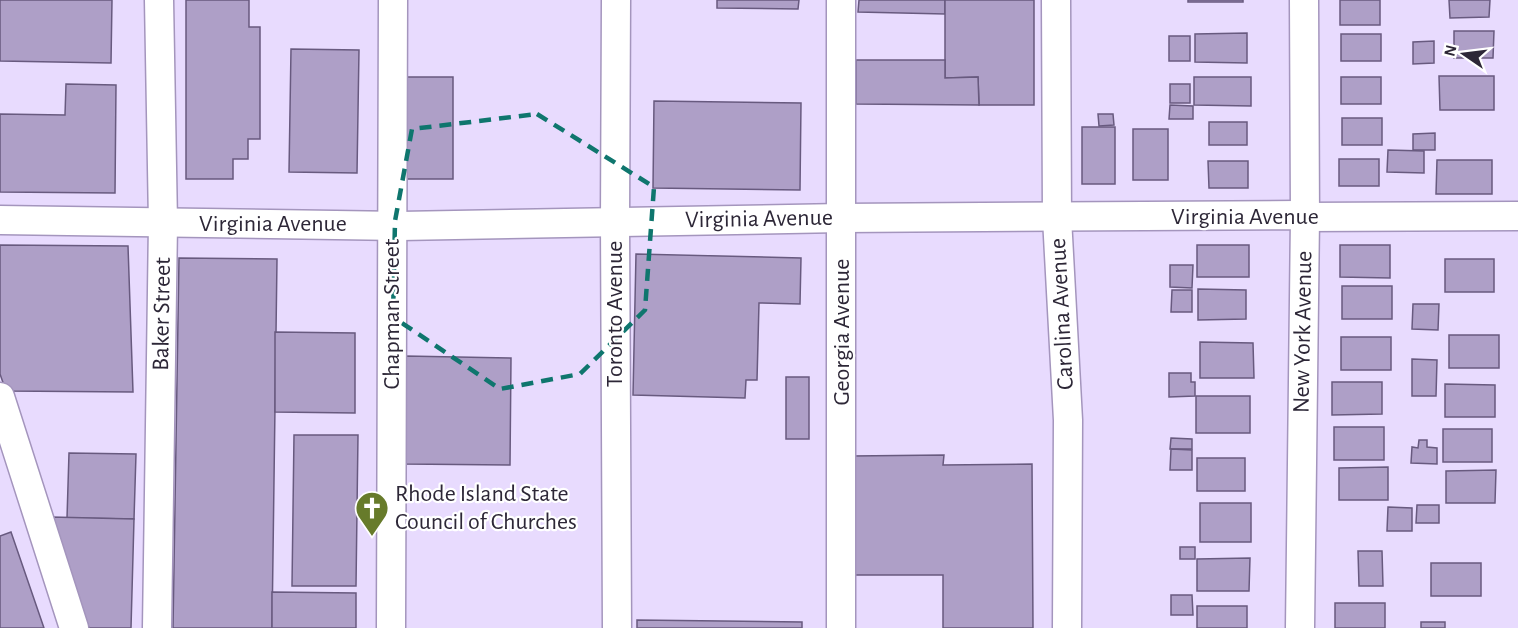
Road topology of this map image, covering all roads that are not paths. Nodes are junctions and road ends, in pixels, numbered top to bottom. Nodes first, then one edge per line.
1 (159, 0) edge
2 (393, 0) edge
3 (616, 0) edge
4 (841, 0) edge
5 (1056, 0) edge
6 (1304, 0) edge
7 (1518, 216) edge
8 (1305, 217) junction
9 (842, 218) junction
10 (1057, 218) junction
11 (0, 220) edge
12 (615, 222) junction
13 (163, 223) junction
14 (393, 224) junction
15 (0, 397) edge
16 (74, 628) edge
17 (157, 628) edge
18 (391, 628) edge
19 (617, 628) edge
20 (841, 628) edge
21 (1067, 628) edge
22 (1300, 628) edge

1 - 13 street, Baker Street
2 - 14 street, Chapman Street
3 - 12 street, Toronto Avenue
4 - 9 street, Georgia Avenue
5 - 10 street, Carolina Avenue
6 - 8 street, New York Avenue
7 - 8 street, Virginia Avenue
8 - 10 street, Virginia Avenue
8 - 22 street, New York Avenue
9 - 10 street, Virginia Avenue
9 - 12 street, Virginia Avenue
9 - 20 street, Georgia Avenue
10 - 21 street, Carolina Avenue
11 - 13 street, Virginia Avenue
12 - 14 street, Virginia Avenue
12 - 19 street, Toronto Avenue
13 - 14 street, Virginia Avenue
13 - 17 street, Baker Street
14 - 18 street, Chapman Street
15 - 16 street

